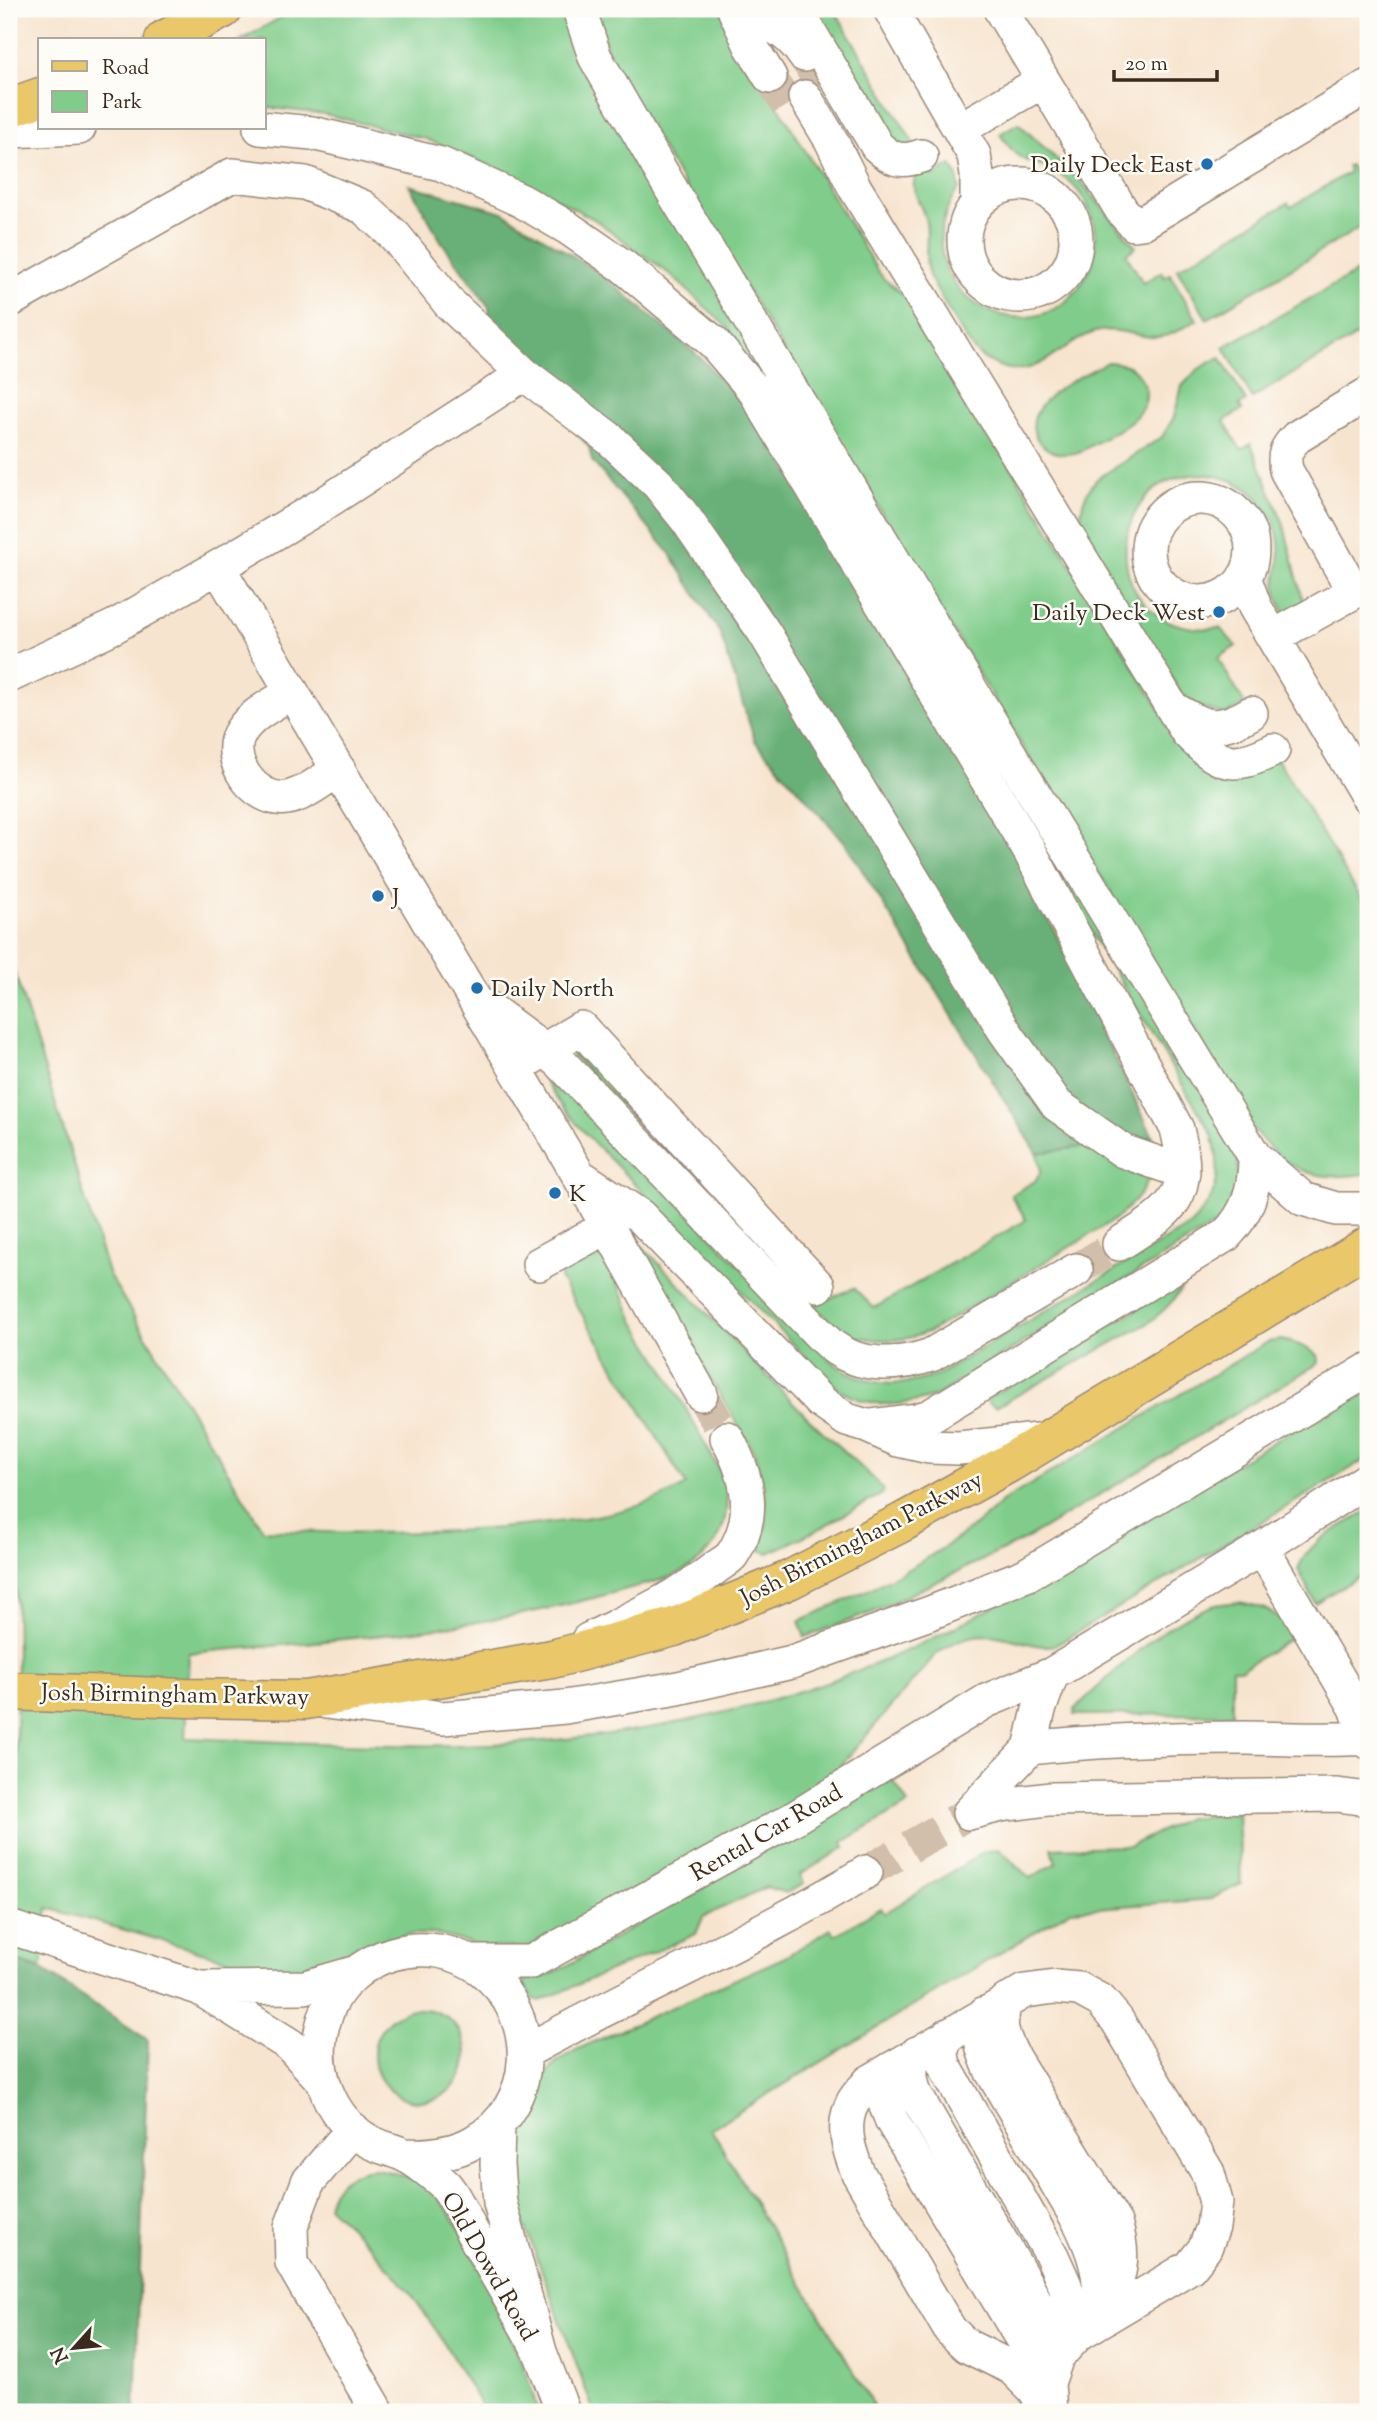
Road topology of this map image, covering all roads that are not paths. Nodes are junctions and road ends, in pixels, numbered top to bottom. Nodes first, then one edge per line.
1 (223, 9) edge
2 (579, 9) edge
3 (796, 9) edge
4 (890, 9) edge
5 (1000, 9) edge
6 (736, 11) edge
7 (168, 38) edge
8 (787, 66) tunnel mouth
9 (1042, 81) junction
10 (1368, 86) edge
11 (805, 97) tunnel mouth
12 (38, 98) edge
13 (9, 108) edge
14 (266, 129) edge
15 (960, 129) junction
16 (38, 130) edge
17 (9, 131) edge
18 (920, 156) dead end
19 (976, 204) dead end
20 (9, 301) edge
21 (524, 374) junction
22 (1368, 394) edge
23 (218, 567) junction
24 (1244, 577) dead end
25 (1273, 637) junction
26 (9, 676) edge
27 (292, 692) junction
28 (1171, 706) junction
29 (1251, 713) dead end
30 (1273, 750) dead end
31 (339, 770) junction
32 (1368, 797) edge
33 (473, 997) junction
34 (544, 1050) junction
35 (515, 1068) junction
36 (1255, 1157) junction
37 (1183, 1172) junction
38 (578, 1174) junction
39 (1368, 1209) edge
40 (607, 1227) junction
41 (1119, 1244) tunnel mouth
42 (1368, 1246) edge
43 (539, 1264) dead end
44 (1076, 1270) tunnel mouth
45 (818, 1286) dead end
46 (1368, 1370) edge
47 (701, 1394) tunnel mouth
48 (867, 1426) junction
49 (727, 1438) tunnel mouth
50 (1048, 1439) junction
51 (1368, 1479) edge
52 (1262, 1548) junction
53 (552, 1659) junction
54 (1052, 1674) junction
55 (9, 1691) edge
56 (306, 1700) junction
57 (1367, 1740) edge
58 (1030, 1748) junction
59 (1368, 1799) edge
60 (866, 1872) tunnel mouth
61 (9, 1927) edge
62 (472, 1962) junction
63 (357, 1972) junction
64 (199, 1988) junction
65 (996, 2007) junction
66 (948, 2035) junction
67 (525, 2052) junction
68 (892, 2068) junction
69 (322, 2080) junction
70 (498, 2123) junction
71 (353, 2129) junction
72 (405, 2155) junction
73 (540, 2352) junction
74 (1070, 2362) edge
75 (378, 2412) edge
76 (563, 2412) edge

1 - 7 main road
2 - 36 street
3 - 18 street
4 - 15 street
5 - 9 street
6 - 8 street
9 - 10 street
9 - 15 street
11 - 28 street
12 - 13 main road
14 - 37 street
15 - 19 street
16 - 17 street
20 - 21 street
21 - 23 street
21 - 37 street
22 - 25 street
23 - 26 street
23 - 27 street
24 - 25 street
25 - 32 street
27 - 31 street
27 - 31 street
28 - 29 street
28 - 30 street
31 - 33 street
33 - 34 street
33 - 35 street
34 - 35 street
34 - 44 street
34 - 45 street
35 - 38 street
36 - 39 street
36 - 48 street
37 - 41 street
38 - 40 street
38 - 48 street
40 - 43 street
40 - 47 street
42 - 50 main road, Josh Birmingham Parkway
46 - 56 street
48 - 50 street
49 - 53 street
50 - 53 main road, Josh Birmingham Parkway
51 - 52 street, Rental Car Road
52 - 54 street, Rental Car Road
52 - 57 street
53 - 56 main road, Josh Birmingham Parkway
54 - 58 street
54 - 62 street, Rental Car Road
55 - 56 main road, Josh Birmingham Parkway
57 - 58 street
58 - 59 street
60 - 67 street
61 - 64 street
62 - 63 street
62 - 67 street
63 - 64 street
63 - 69 street
64 - 69 street
65 - 66 street
65 - 74 street
65 - 74 street
66 - 68 street
66 - 74 street
67 - 70 street
68 - 74 street
68 - 74 street
69 - 71 street
70 - 72 street
70 - 73 street, Old Dowd Road
71 - 72 street
71 - 75 street
72 - 73 street, Old Dowd Road
73 - 76 street, Old Dowd Road

